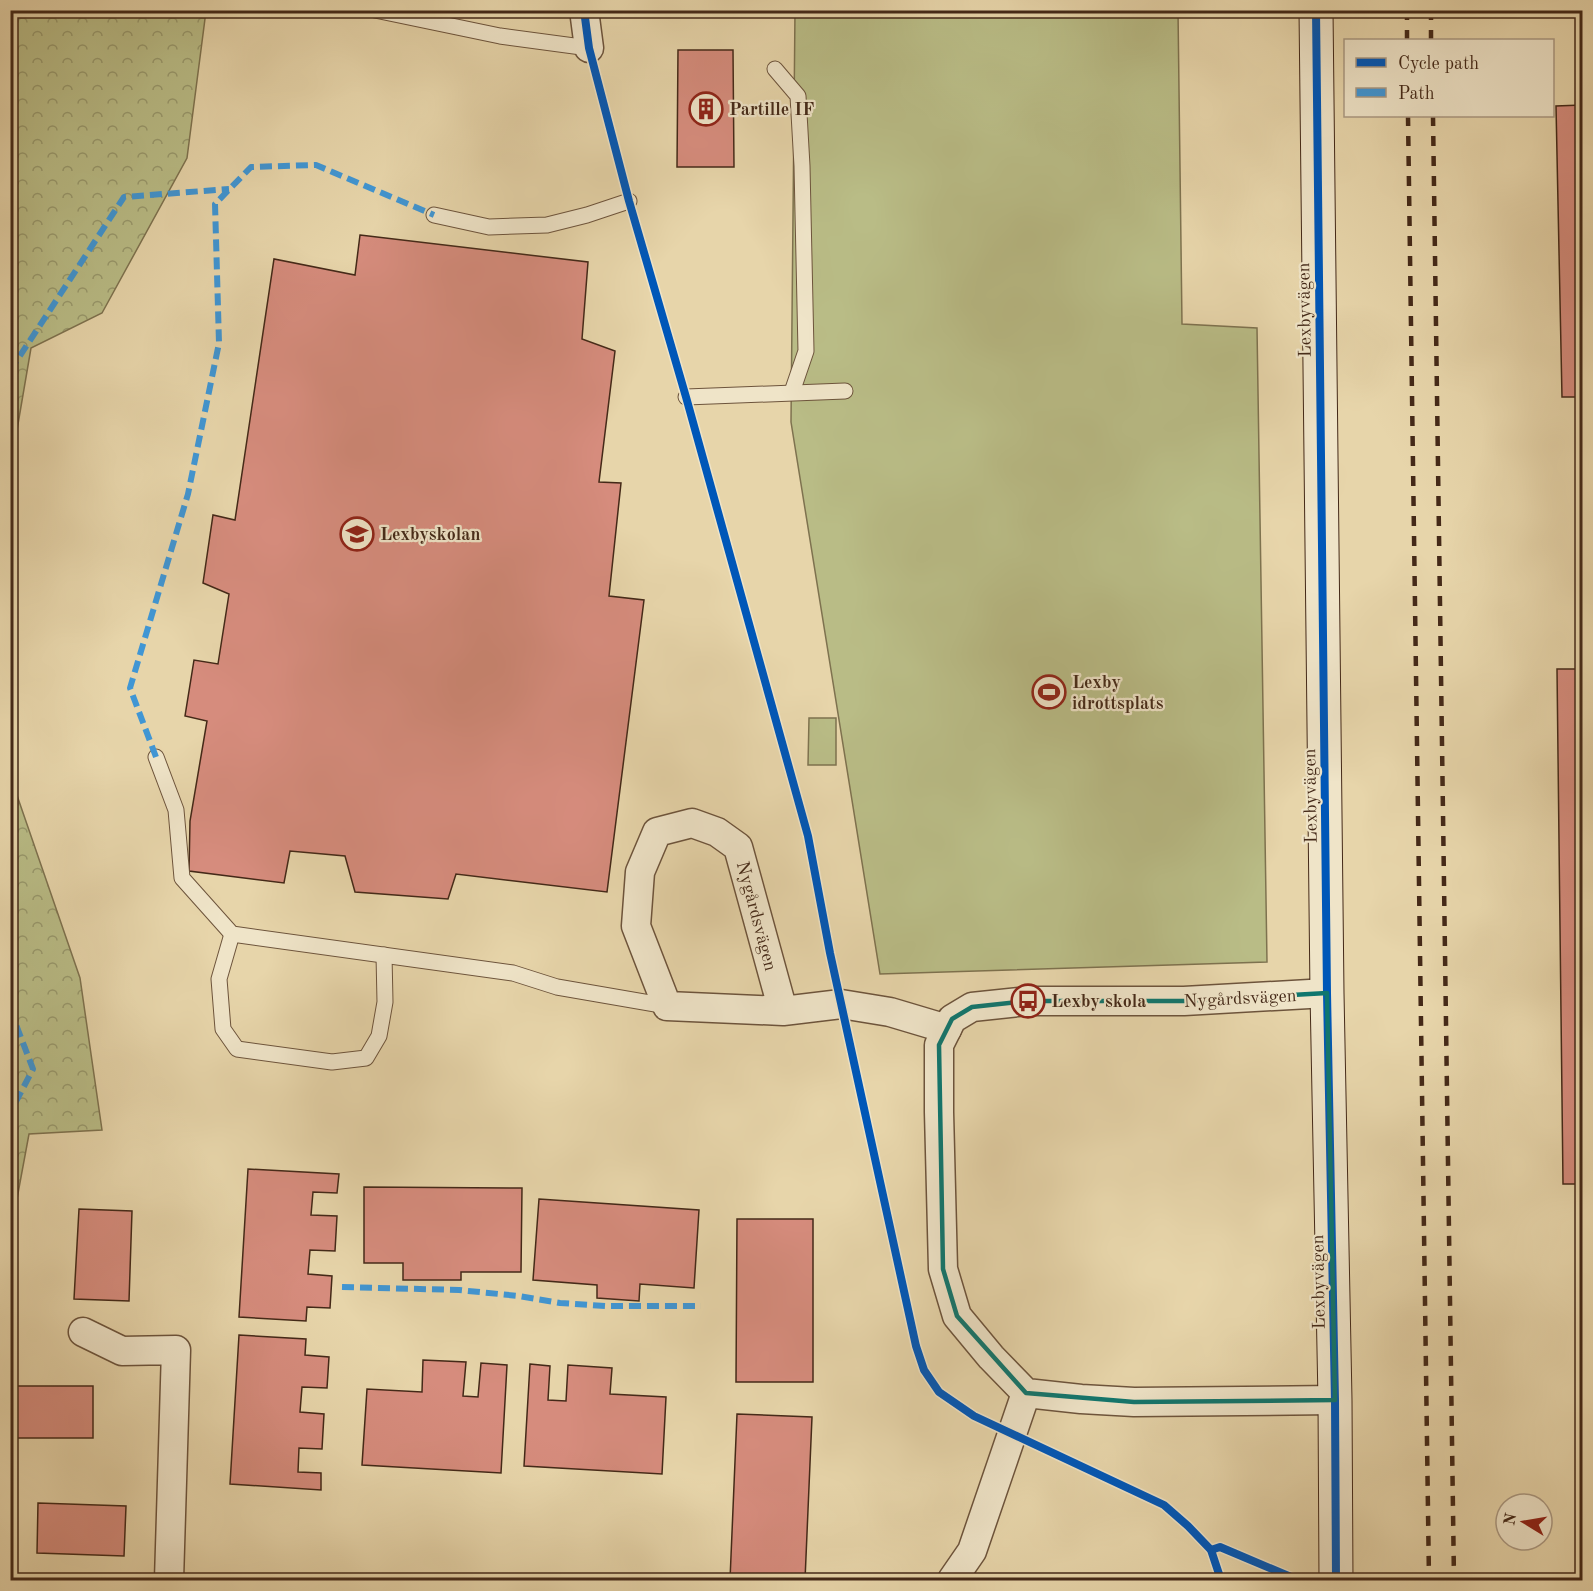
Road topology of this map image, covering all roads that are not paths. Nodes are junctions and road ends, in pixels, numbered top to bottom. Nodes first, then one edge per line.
1 (375, 10) edge
2 (585, 10) edge
3 (1316, 10) edge
4 (589, 48) joint
5 (775, 69) dead end
6 (629, 201) dead end
7 (434, 215) dead end
8 (845, 391) dead end
9 (792, 392) junction
10 (686, 397) dead end
11 (156, 756) dead end
12 (232, 934) junction
13 (384, 955) junction
14 (1327, 993) junction
15 (667, 1006) junction
16 (783, 1011) junction
17 (947, 1029) junction
18 (83, 1332) dead end
19 (1026, 1393) junction
20 (1335, 1400) junction
21 (169, 1581) edge
22 (952, 1581) edge
23 (1336, 1581) edge

1 - 4 lane
2 - 4 street
3 - 14 street, Lexbyvägen
5 - 9 lane
6 - 7 lane
8 - 9 lane
9 - 10 lane
11 - 12 lane
12 - 13 lane
12 - 13 lane
13 - 15 lane
14 - 17 street, Nygårdsvägen
14 - 20 street, Lexbyvägen
15 - 16 street
15 - 16 street, Nygårdsvägen
16 - 17 street
17 - 19 street
18 - 21 street
19 - 20 street
19 - 22 street
20 - 23 street, Lexbyvägen

